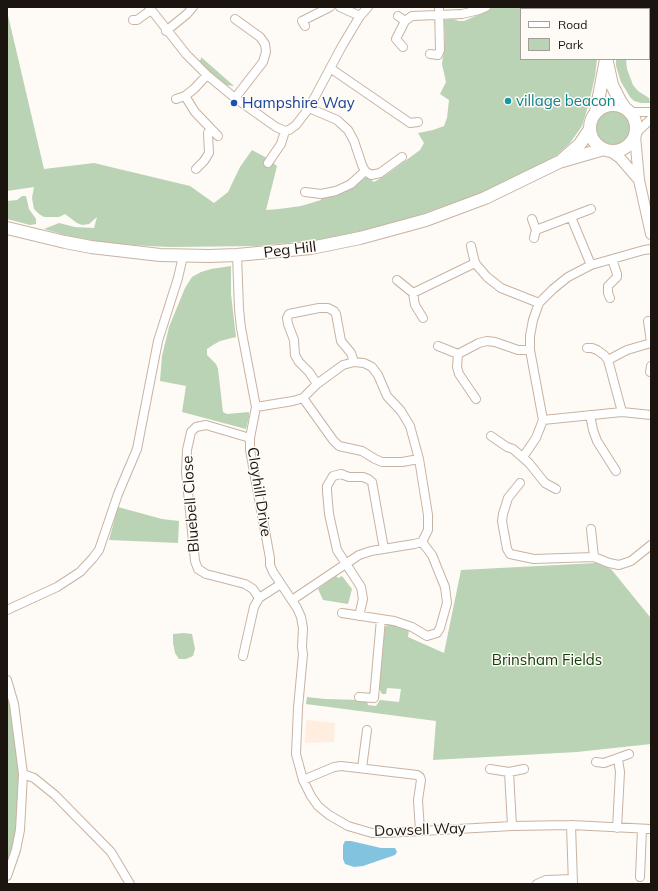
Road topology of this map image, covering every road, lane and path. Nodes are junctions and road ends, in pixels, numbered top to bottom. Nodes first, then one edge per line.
1 (193, 7) edge
2 (330, 7) edge
3 (340, 7) edge
4 (368, 7) edge
5 (486, 7) edge
6 (150, 8) edge
7 (440, 11) edge
8 (360, 16) junction
9 (133, 20) dead end
10 (236, 23) dead end
11 (305, 26) dead end
12 (166, 31) junction
13 (403, 47) dead end
14 (430, 54) dead end
15 (606, 60) edge
16 (606, 60) edge
17 (330, 68) junction
18 (207, 75) junction
19 (185, 96) junction
20 (235, 98) junction
21 (176, 99) dead end
22 (309, 108) junction
23 (628, 110) junction
24 (596, 112) junction
25 (651, 112) edge
26 (651, 118) edge
27 (418, 122) dead end
28 (590, 129) junction
29 (285, 131) junction
30 (208, 132) junction
31 (636, 135) junction
32 (218, 136) dead end
33 (607, 150) junction
34 (402, 157) dead end
35 (560, 162) junction
36 (268, 163) dead end
37 (196, 170) dead end
38 (365, 171) junction
39 (639, 180) junction
40 (305, 192) dead end
41 (591, 209) dead end
42 (571, 217) junction
43 (532, 219) dead end
44 (7, 228) edge
45 (536, 230) junction
46 (651, 234) edge
47 (534, 238) dead end
48 (471, 246) dead end
49 (651, 249) edge
50 (237, 255) junction
51 (183, 256) junction
52 (612, 259) junction
53 (475, 263) junction
54 (591, 265) junction
55 (397, 280) dead end
56 (413, 293) junction
57 (610, 298) dead end
58 (539, 303) junction
59 (423, 318) dead end
60 (648, 321) dead end
61 (651, 343) edge
62 (438, 346) dead end
63 (587, 348) dead end
64 (530, 350) junction
65 (458, 354) junction
66 (608, 360) junction
67 (354, 362) junction
68 (317, 384) junction
69 (302, 398) junction
70 (476, 399) dead end
71 (256, 407) junction
72 (622, 412) junction
73 (590, 415) junction
74 (651, 415) edge
75 (543, 420) junction
76 (491, 436) dead end
77 (250, 438) junction
78 (523, 457) junction
79 (419, 459) junction
80 (616, 471) dead end
81 (520, 483) dead end
82 (556, 489) dead end
83 (591, 529) dead end
84 (422, 542) junction
85 (651, 545) edge
86 (384, 549) junction
87 (594, 557) junction
88 (346, 563) junction
89 (281, 584) junction
90 (259, 598) junction
91 (292, 600) junction
92 (7, 610) edge
93 (342, 613) dead end
94 (359, 616) junction
95 (381, 619) junction
96 (243, 656) dead end
97 (7, 680) edge
98 (299, 697) joint
99 (360, 697) dead end
100 (367, 730) dead end
101 (629, 754) dead end
102 (618, 759) junction
103 (596, 762) dead end
104 (362, 768) junction
105 (490, 769) dead end
106 (524, 769) dead end
107 (509, 772) junction
108 (23, 774) junction
109 (303, 780) junction
110 (571, 825) junction
111 (512, 826) junction
112 (617, 828) junction
113 (642, 829) junction
114 (651, 829) edge
115 (420, 831) junction
116 (7, 876) edge
117 (640, 877) dead end
118 (573, 882) edge
119 (130, 884) edge
120 (537, 884) edge

1 - 12 street
2 - 11 street
3 - 8 street
4 - 8 street
5 - 7 street
6 - 9 street
6 - 12 street
7 - 13 street
7 - 14 street
8 - 17 street
10 - 20 street
12 - 18 street
15 - 23 main road
16 - 24 main road
17 - 22 street
17 - 27 street
18 - 19 street
18 - 20 street
19 - 21 street
19 - 30 street
20 - 29 street
22 - 29 street
22 - 38 street
23 - 24 main road
23 - 25 street
23 - 31 main road
24 - 28 main road
26 - 31 street
28 - 33 main road
28 - 35 main road
29 - 36 street
30 - 32 street
30 - 37 street
31 - 33 main road
31 - 39 street
33 - 35 main road
33 - 39 street
34 - 38 street
35 - 50 main road, Peg Hill
38 - 40 street
39 - 46 street
41 - 42 street
42 - 45 street
42 - 54 street
43 - 45 street
44 - 51 main road, Peg Hill
45 - 47 street
48 - 53 street
49 - 52 street
50 - 51 main road, Peg Hill
50 - 71 street, Clayhill Drive
51 - 92 street
52 - 54 street
52 - 57 street
53 - 56 street
53 - 58 street
54 - 58 street
55 - 56 street
56 - 59 street
58 - 64 street
60 - 61 street
61 - 66 street
62 - 65 street
63 - 66 street
64 - 65 street
64 - 75 street
65 - 70 street
66 - 72 street
67 - 68 street
67 - 68 street
67 - 79 street
68 - 69 street
69 - 71 street
69 - 79 street
71 - 77 street, Clayhill Drive
72 - 73 street
72 - 74 street
73 - 75 street
73 - 80 street
75 - 78 street
76 - 78 street
77 - 89 street, Clayhill Drive
77 - 90 street, Bluebell Close
78 - 82 street
79 - 84 street
81 - 87 street
83 - 87 street
84 - 86 street
84 - 95 street
85 - 87 street
86 - 88 street
86 - 88 street
88 - 91 street
88 - 94 street
89 - 90 street
89 - 91 street, Clayhill Drive
90 - 96 street
91 - 98 street, Clayhill Drive
93 - 94 street
94 - 95 street
95 - 99 street
97 - 108 street
98 - 109 street, Dowsell Way
100 - 104 street
101 - 102 street
102 - 103 street
102 - 112 street
104 - 109 street
104 - 115 street
105 - 107 street
106 - 107 street
107 - 111 street
108 - 116 street
108 - 119 street
109 - 115 street, Dowsell Way
110 - 111 street, Dowsell Way
110 - 112 street, Dowsell Way
110 - 118 street
111 - 115 street, Dowsell Way
112 - 113 street, Dowsell Way
113 - 114 street, Dowsell Way
113 - 117 street
118 - 120 street

